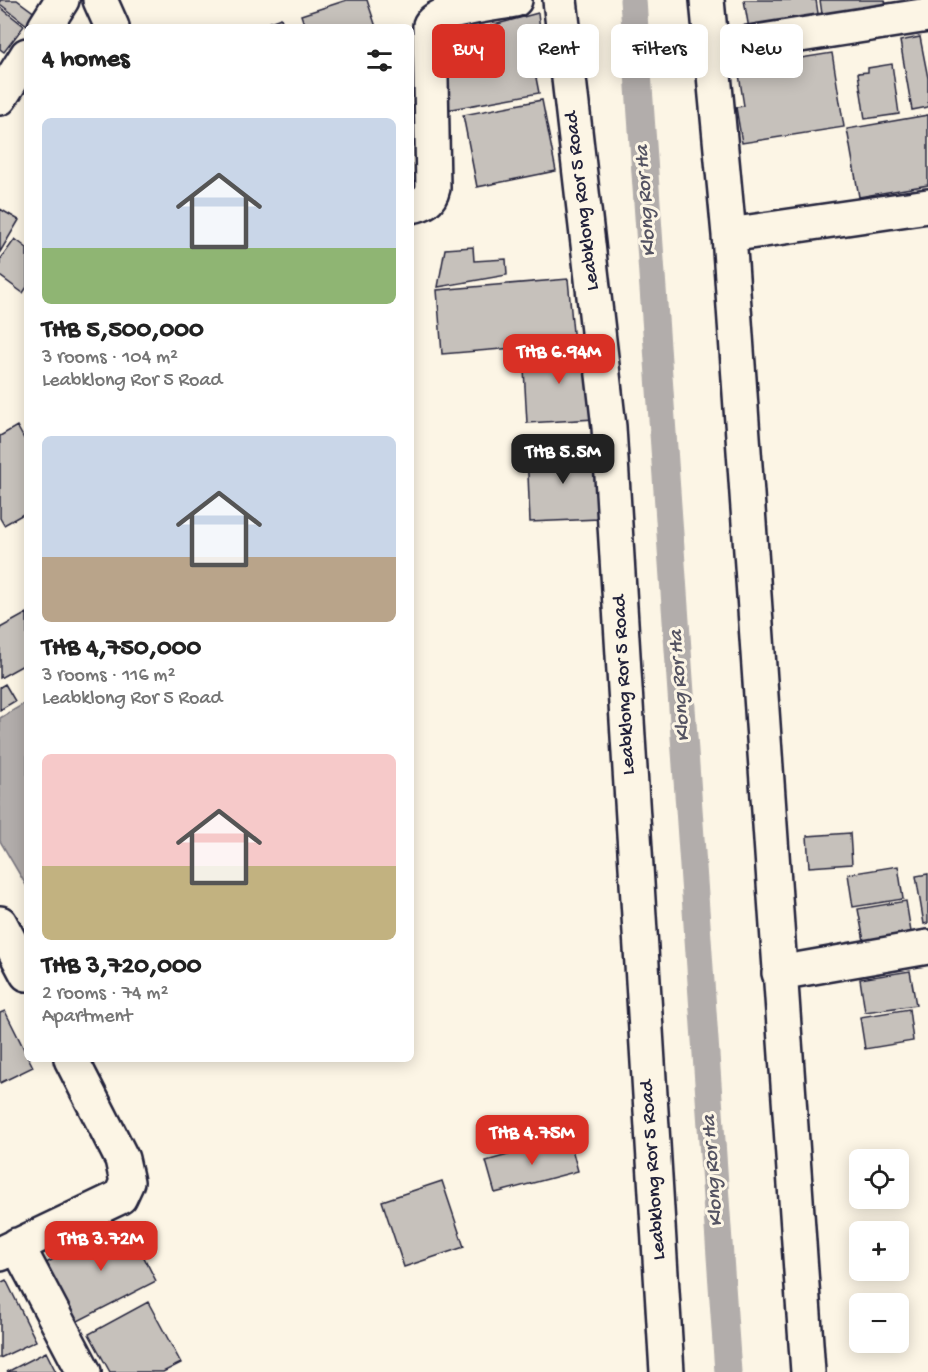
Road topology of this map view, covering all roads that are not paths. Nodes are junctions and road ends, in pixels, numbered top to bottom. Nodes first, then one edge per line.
1 (62, 0) edge
2 (100, 0) edge
3 (515, 0) edge
4 (560, 0) edge
5 (707, 0) edge
6 (928, 15) edge
7 (47, 24) edge
8 (111, 24) edge
9 (711, 49) junction
10 (24, 60) edge
11 (0, 98) edge
12 (414, 206) edge
13 (928, 206) edge
14 (729, 235) junction
15 (0, 922) edge
16 (928, 947) edge
17 (24, 968) edge
18 (779, 973) junction
19 (73, 1062) edge
20 (9, 1250) edge
21 (84, 1372) edge
22 (667, 1372) edge
23 (808, 1372) edge

1 - 7 street
2 - 8 street
3 - 12 street
4 - 22 street, Leabklong Ror 5 Road
5 - 9 street
6 - 9 street
9 - 14 street
10 - 11 street
13 - 14 street
14 - 18 street
15 - 17 street
16 - 18 street
18 - 23 street
19 - 20 street
20 - 21 street

